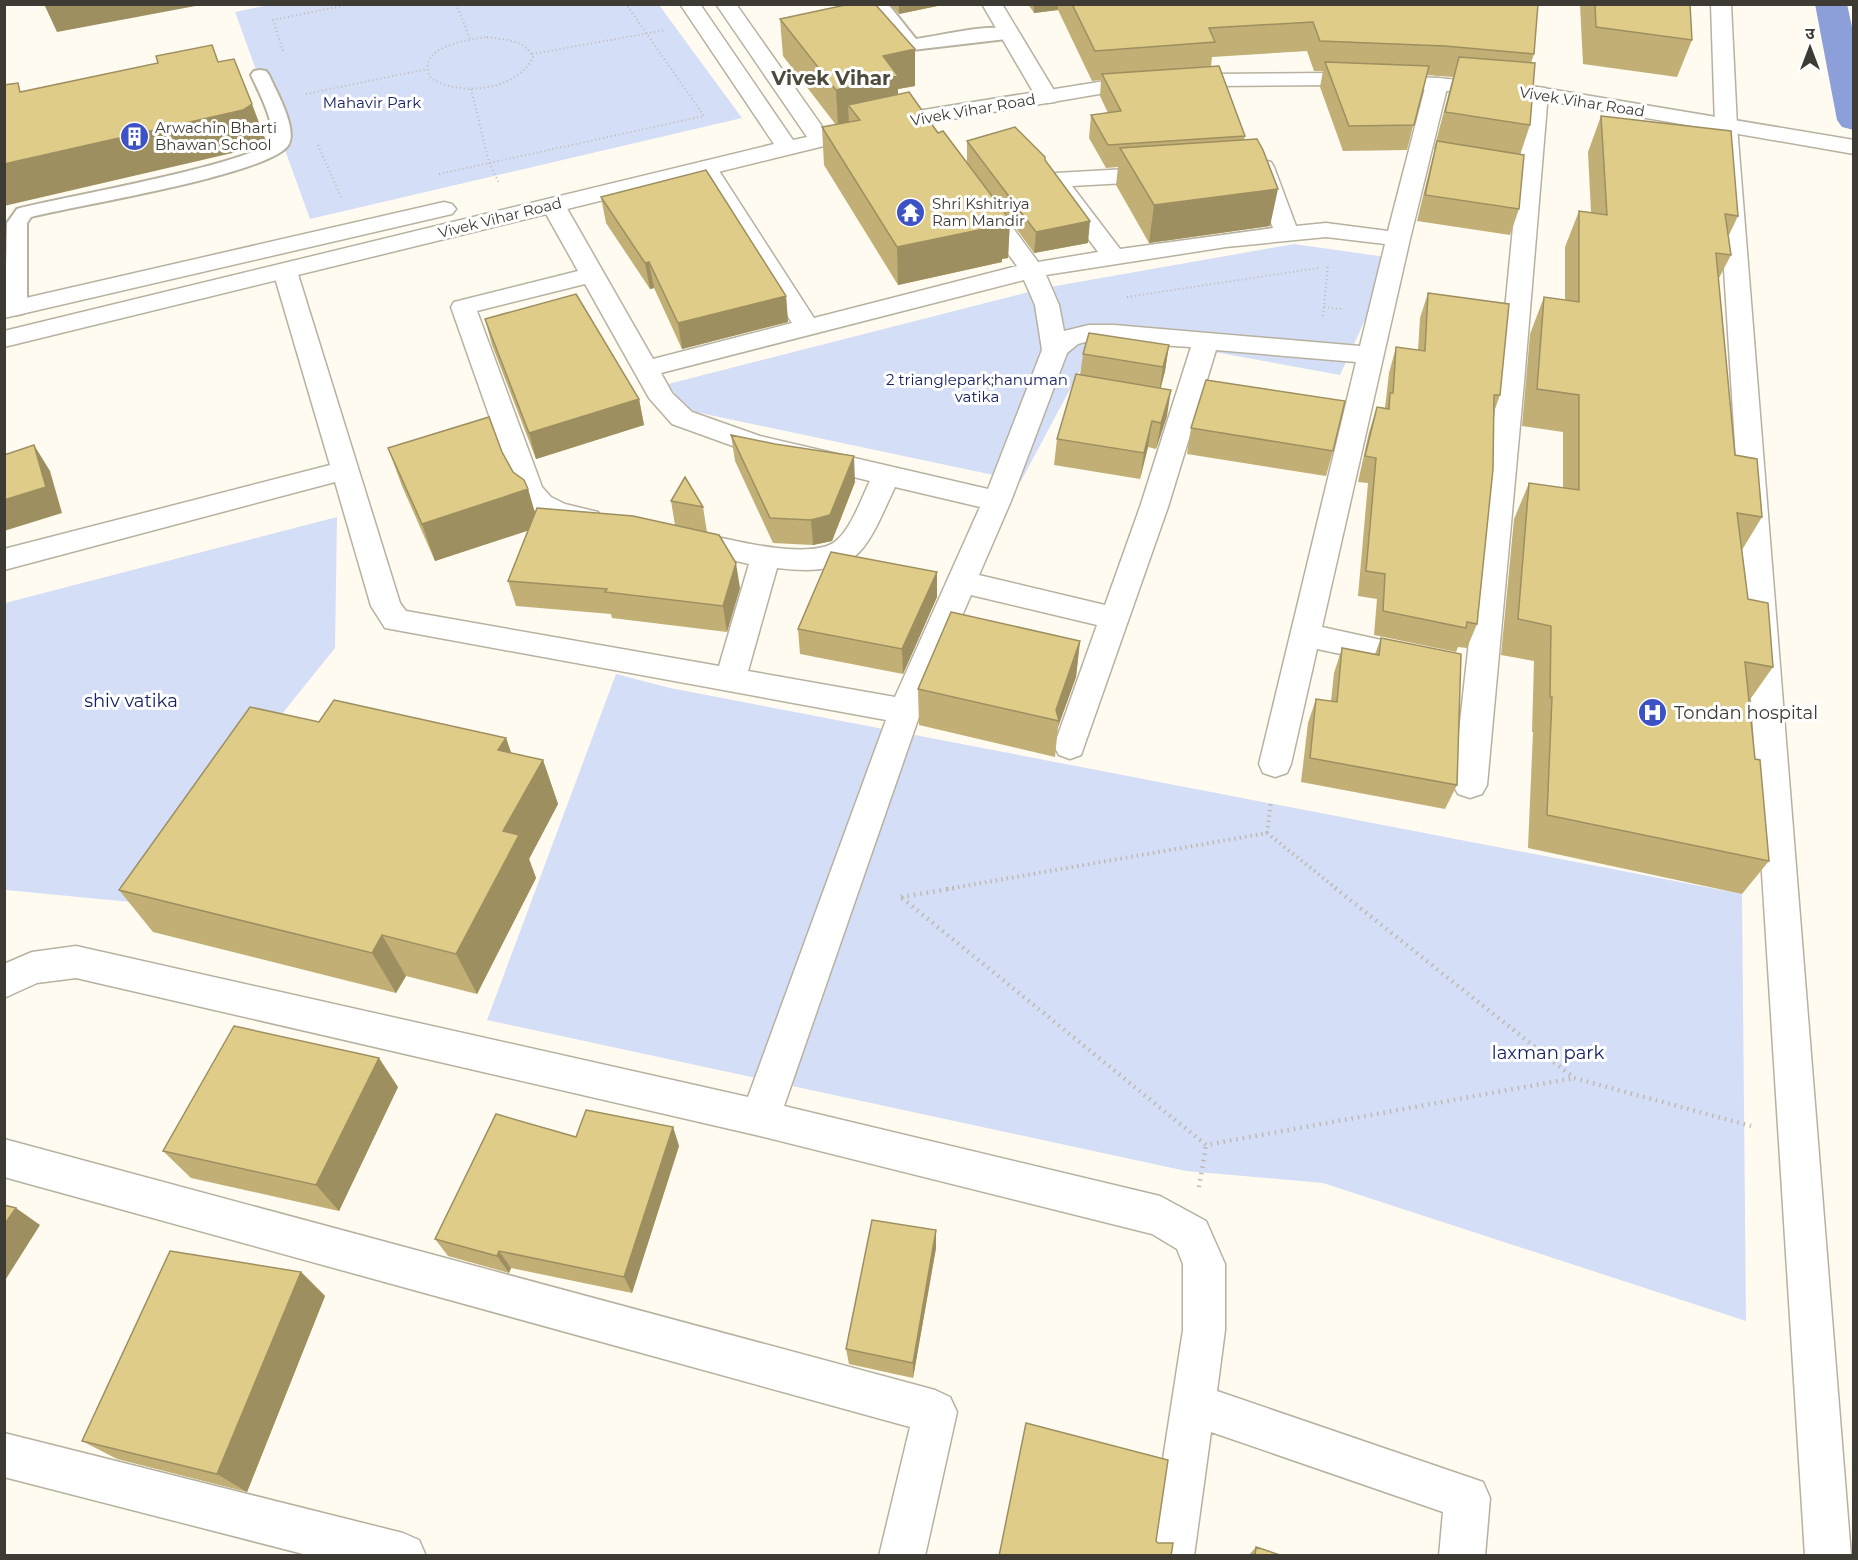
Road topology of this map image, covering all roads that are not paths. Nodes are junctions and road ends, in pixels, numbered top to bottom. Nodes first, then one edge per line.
1 (690, 4) edge
2 (726, 4) edge
3 (879, 4) edge
4 (992, 4) edge
5 (1718, 5) edge
6 (1009, 34) junction
7 (260, 75) dead end
8 (1437, 84) junction
9 (1042, 90) junction
10 (1537, 93) junction
11 (1726, 116) junction
12 (1818, 120) dead end
13 (815, 133) junction
14 (783, 140) junction
15 (1854, 147) edge
16 (706, 168) junction
17 (1229, 169) edge
18 (1183, 172) edge
19 (968, 182) edge
20 (505, 195) road end
21 (552, 195) junction
22 (1287, 234) junction
23 (1398, 238) junction
24 (1114, 257) junction
25 (1032, 270) junction
26 (285, 271) junction
27 (593, 275) junction
28 (10, 309) edge
29 (808, 328) junction
30 (4, 339) edge
31 (1206, 340) junction
32 (1055, 351) junction
33 (1371, 355) junction
34 (645, 369) junction
35 (345, 470) junction
36 (887, 475) junction
37 (997, 501) junction
38 (616, 525) edge
39 (663, 534) edge
40 (766, 556) junction
41 (4, 560) edge
42 (962, 582) junction
43 (1114, 618) junction
44 (1305, 635) junction
45 (1482, 672) junction
46 (730, 680) junction
47 (905, 711) junction
48 (1070, 746) dead end
49 (1275, 764) dead end
50 (1470, 785) dead end
51 (4, 982) edge
52 (760, 1118) junction
53 (4, 1158) edge
54 (1192, 1404) junction
55 (4, 1455) edge
56 (404, 1556) edge
57 (903, 1556) edge
58 (1171, 1556) edge
59 (1462, 1556) edge
60 (1828, 1556) edge

1 - 14 street
2 - 13 street
3 - 6 lane
4 - 6 street
5 - 11 street
6 - 9 street
7 - 28 lane
8 - 9 street, Vivek Vihar Road
8 - 10 street, Vivek Vihar Road
8 - 23 street
9 - 11 street, Vivek Vihar Road
9 - 13 street, Vivek Vihar Road
9 - 13 street, Vivek Vihar Road
10 - 11 street, Vivek Vihar Road
10 - 45 street
11 - 12 street, Vivek Vihar Road
11 - 15 street, Vivek Vihar Road
11 - 60 street
13 - 14 street, Vivek Vihar Road
14 - 16 street, Vivek Vihar Road
14 - 21 street, Vivek Vihar Road
16 - 21 street, Vivek Vihar Road
16 - 29 street
17 - 22 street
18 - 24 street
19 - 25 street
20 - 28 street, Vivek Vihar Road
21 - 26 street, Vivek Vihar Road
21 - 27 street
22 - 23 street
22 - 24 street
23 - 33 street
24 - 25 street
25 - 29 street
25 - 32 street
26 - 30 street, Vivek Vihar Road
26 - 35 street
27 - 34 street
27 - 38 street
29 - 34 street
31 - 32 street
31 - 33 street
31 - 43 street
32 - 37 street
33 - 44 street
34 - 36 street
35 - 41 street
35 - 46 street
36 - 37 street
36 - 40 street
37 - 42 street
39 - 40 street
40 - 46 street
42 - 43 street
42 - 47 street
43 - 48 street
44 - 45 street
44 - 49 street
45 - 50 street
46 - 47 street
47 - 52 street
51 - 52 street
52 - 54 street
53 - 57 street
54 - 58 street
54 - 59 street
55 - 56 street

